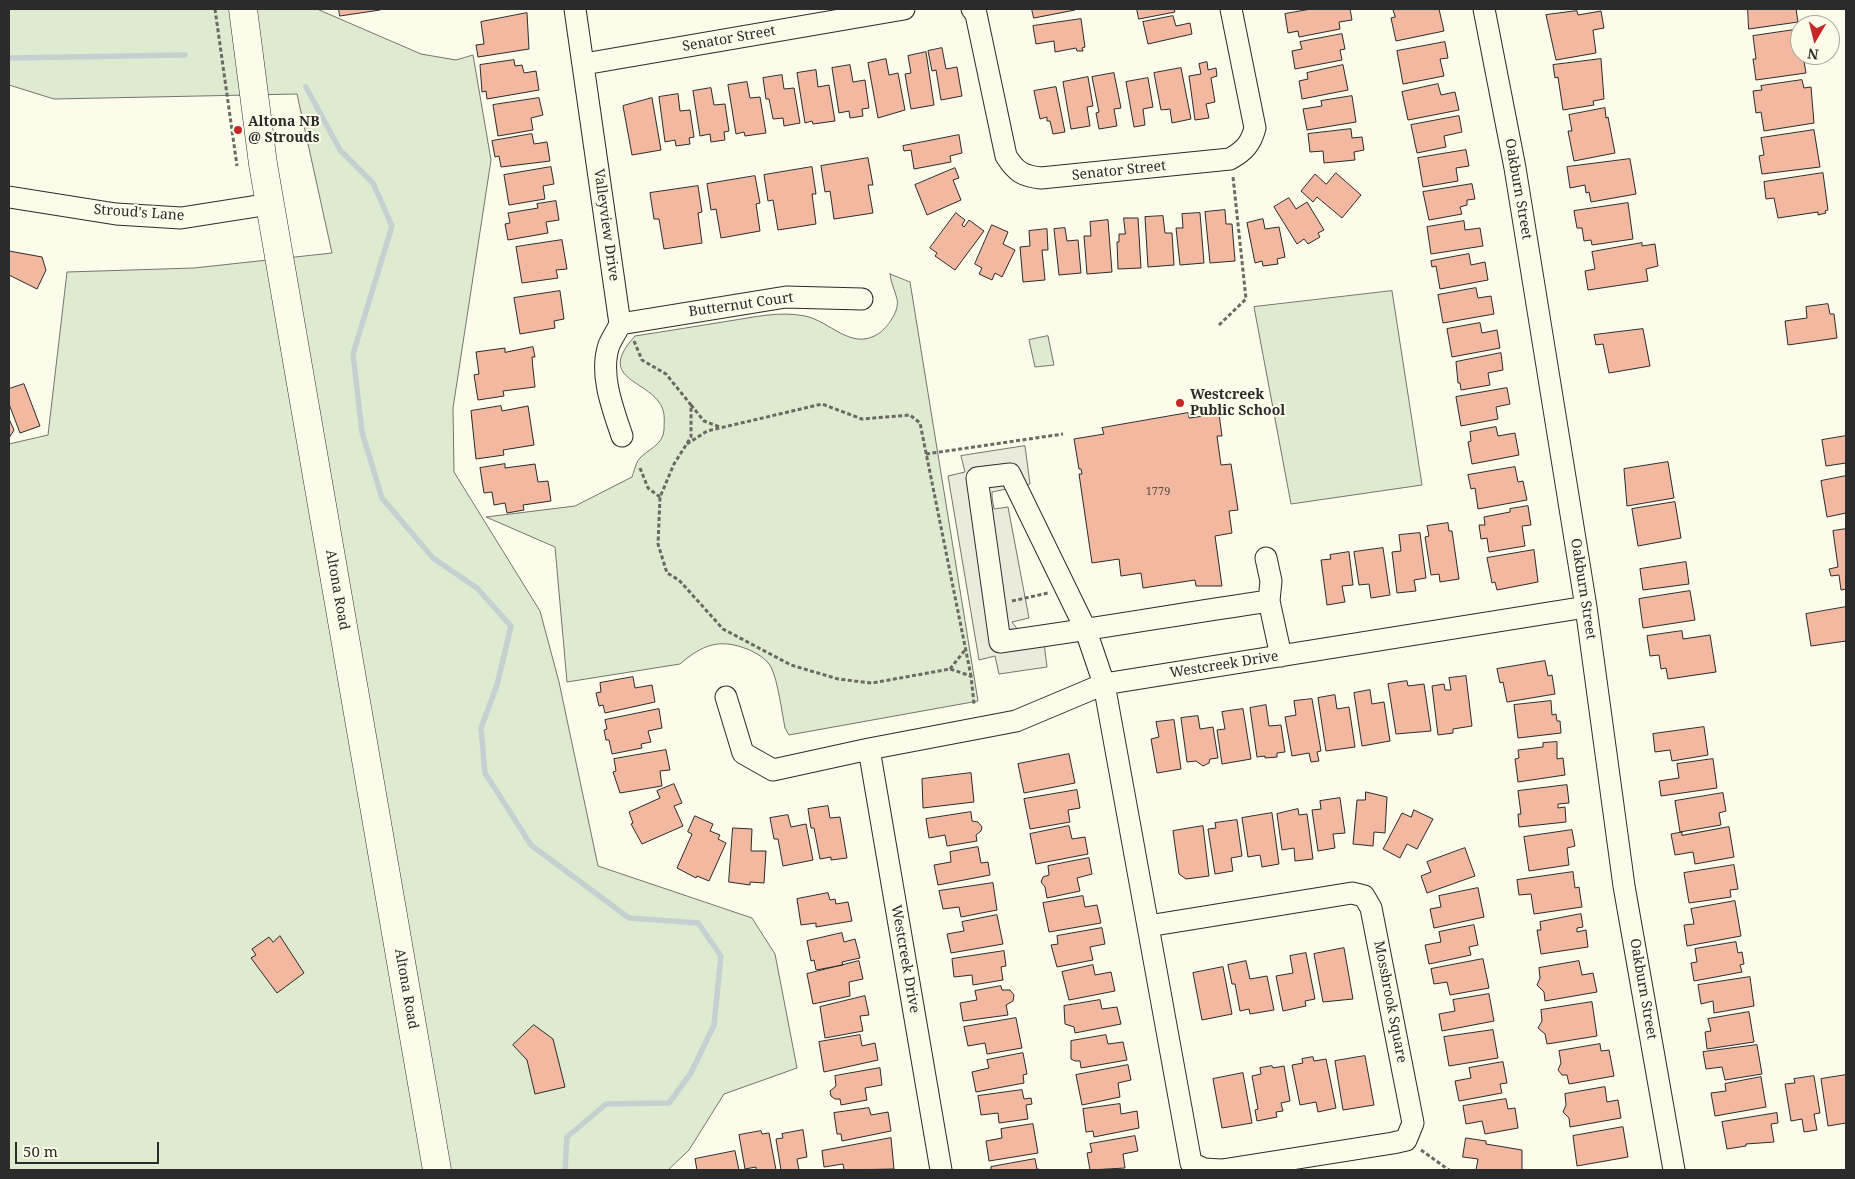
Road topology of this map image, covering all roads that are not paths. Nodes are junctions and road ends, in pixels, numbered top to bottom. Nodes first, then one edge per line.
1 (243, 9) edge
2 (575, 9) edge
3 (904, 9) edge
4 (972, 9) edge
5 (1231, 9) edge
6 (1484, 9) edge
7 (584, 64) junction
8 (9, 197) edge
9 (270, 204) junction
10 (862, 299) dead end
11 (620, 324) junction
12 (622, 436) dead end
13 (1266, 558) dead end
14 (1269, 601) junction
15 (1586, 607) junction
16 (1085, 628) junction
17 (1281, 656) junction
18 (1104, 684) junction
19 (726, 697) dead end
20 (869, 749) junction
21 (1148, 926) junction
22 (438, 1170) edge
23 (942, 1170) edge
24 (1222, 1170) edge
25 (1674, 1170) edge

1 - 9 main road, Altona Road
2 - 7 street, Valleyview Drive
3 - 7 street, Senator Street
4 - 5 street, Senator Street
6 - 15 street, Oakburn Street
7 - 11 street, Valleyview Drive
8 - 9 street, Stroud's Lane
9 - 22 main road, Altona Road
10 - 11 street, Butternut Court
11 - 12 street
13 - 14 street
14 - 16 street
14 - 17 street
15 - 17 street, Westcreek Drive
15 - 25 street, Oakburn Street
16 - 16 street
16 - 18 street
17 - 18 street, Westcreek Drive
18 - 20 street, Westcreek Drive
18 - 21 street
19 - 20 street, Westcreek Drive
20 - 23 street, Westcreek Drive
21 - 24 street
21 - 24 street, Mossbrook Square

